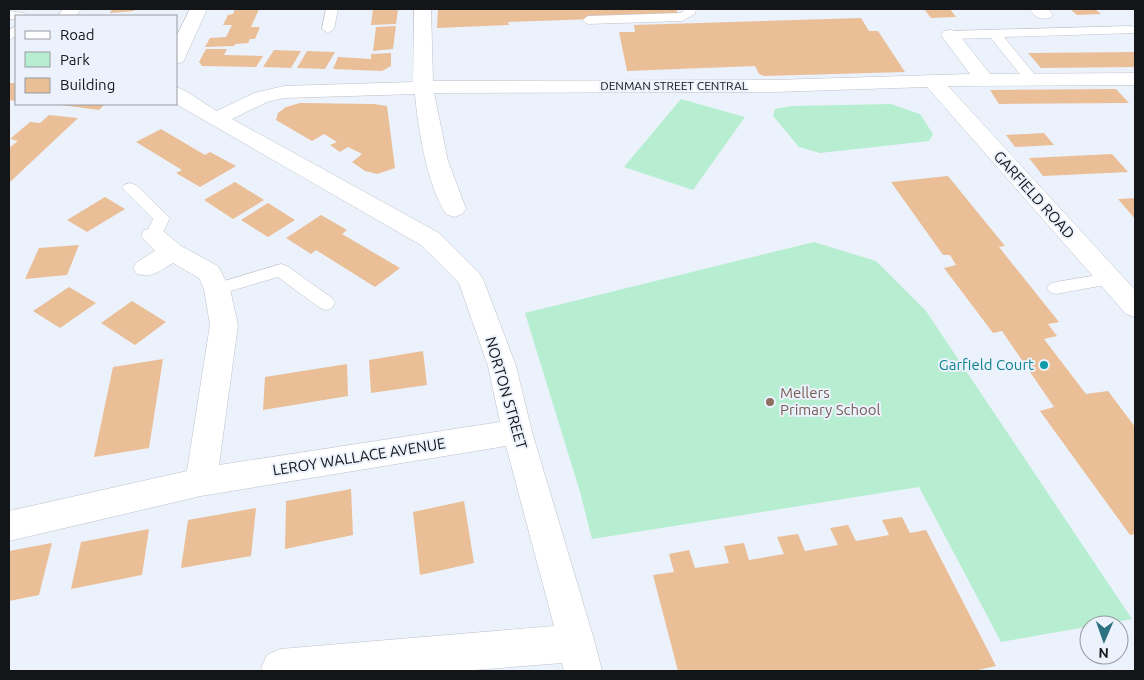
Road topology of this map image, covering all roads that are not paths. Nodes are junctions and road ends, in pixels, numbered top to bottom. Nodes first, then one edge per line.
1 (15, 9) edge
2 (198, 9) edge
3 (332, 9) edge
4 (422, 9) edge
5 (690, 9) edge
6 (9, 13) edge
7 (588, 20) dead end
8 (328, 29) dead end
9 (1131, 30) dead end
10 (994, 34) junction
11 (950, 35) joint
12 (178, 54) edge
13 (985, 80) junction
14 (1032, 80) junction
15 (1134, 80) edge
16 (933, 82) junction
17 (424, 86) junction
18 (178, 95) edge
19 (218, 118) junction
20 (130, 188) dead end
21 (454, 210) dead end
22 (162, 244) junction
23 (146, 268) dead end
24 (1110, 279) junction
25 (1056, 288) dead end
26 (218, 289) junction
27 (326, 303) dead end
28 (1135, 307) edge
29 (517, 432) junction
30 (201, 482) junction
31 (9, 526) edge
32 (580, 657) edge
33 (269, 670) edge

1 - 6 lane
2 - 12 street
3 - 8 lane
4 - 17 street
5 - 7 lane
9 - 10 lane
10 - 11 lane
10 - 14 lane
11 - 13 street
13 - 14 street, DENMAN STREET CENTRAL
13 - 16 street, DENMAN STREET CENTRAL
14 - 15 street, DENMAN STREET CENTRAL
16 - 17 street, DENMAN STREET CENTRAL
16 - 24 street, GARFIELD ROAD
17 - 19 street, DENMAN STREET CENTRAL
17 - 21 street
18 - 19 street, NORTON STREET
19 - 29 street, NORTON STREET
20 - 22 lane
22 - 23 street
22 - 26 street
24 - 25 lane
24 - 28 street, GARFIELD ROAD
26 - 27 lane
26 - 30 street
29 - 30 street, LEROY WALLACE AVENUE
29 - 32 street, NORTON STREET
30 - 31 street, LEROY WALLACE AVENUE
32 - 33 street

